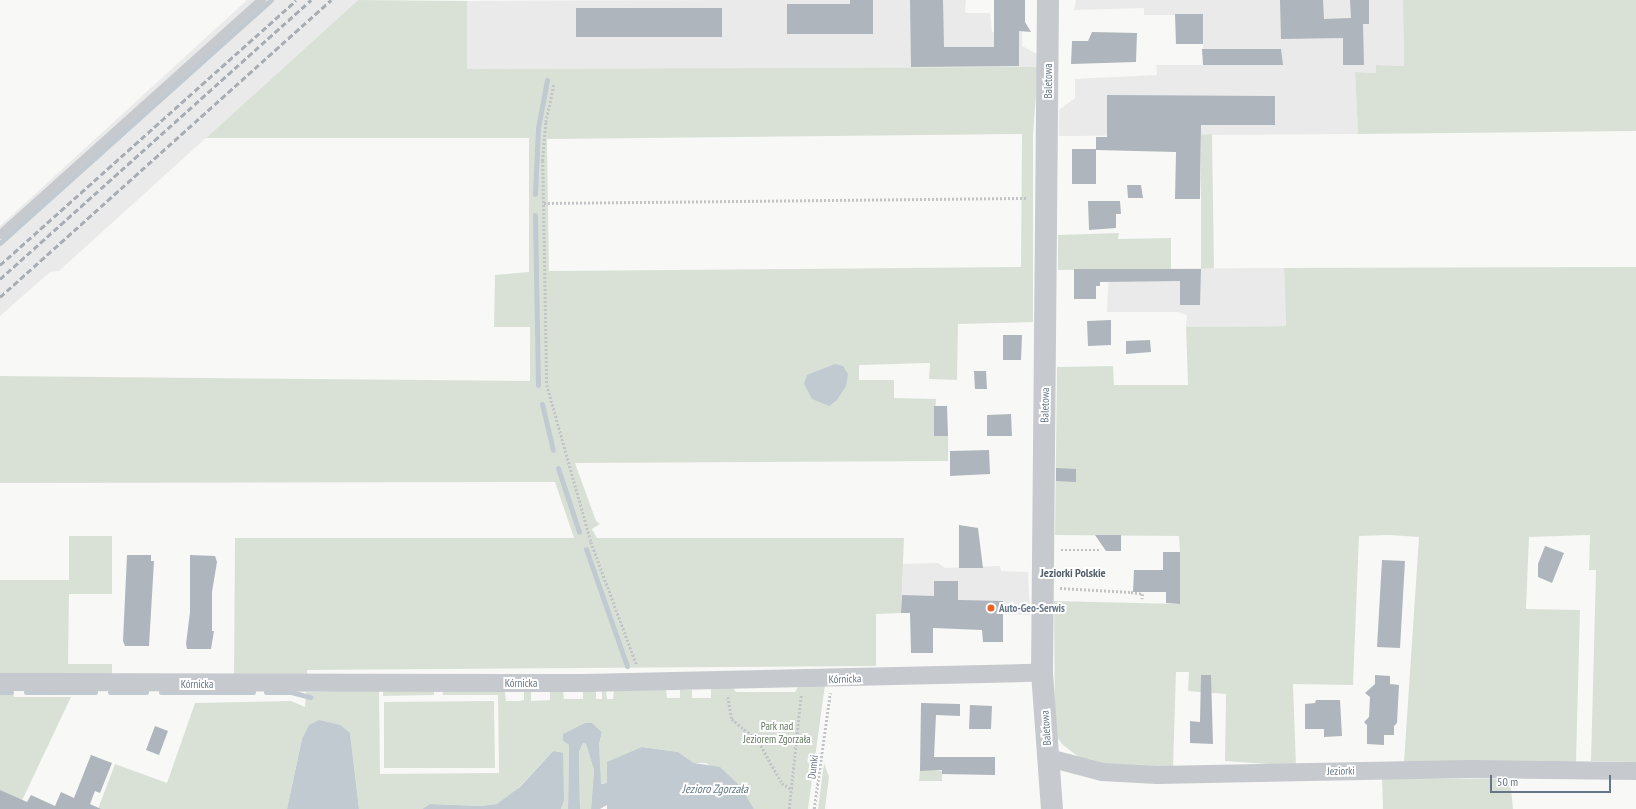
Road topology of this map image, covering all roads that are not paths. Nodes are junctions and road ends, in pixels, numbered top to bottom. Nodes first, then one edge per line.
1 (261, 0) edge
2 (1048, 0) edge
3 (0, 234) edge
4 (1042, 673) junction
5 (0, 682) edge
6 (1049, 758) junction
7 (1636, 771) edge
8 (1052, 809) edge

1 - 3 lane
2 - 4 street, Baletowa
4 - 5 street, Kórnicka
4 - 6 street, Baletowa
6 - 7 street, Jeziorki
6 - 8 street, Baletowa

